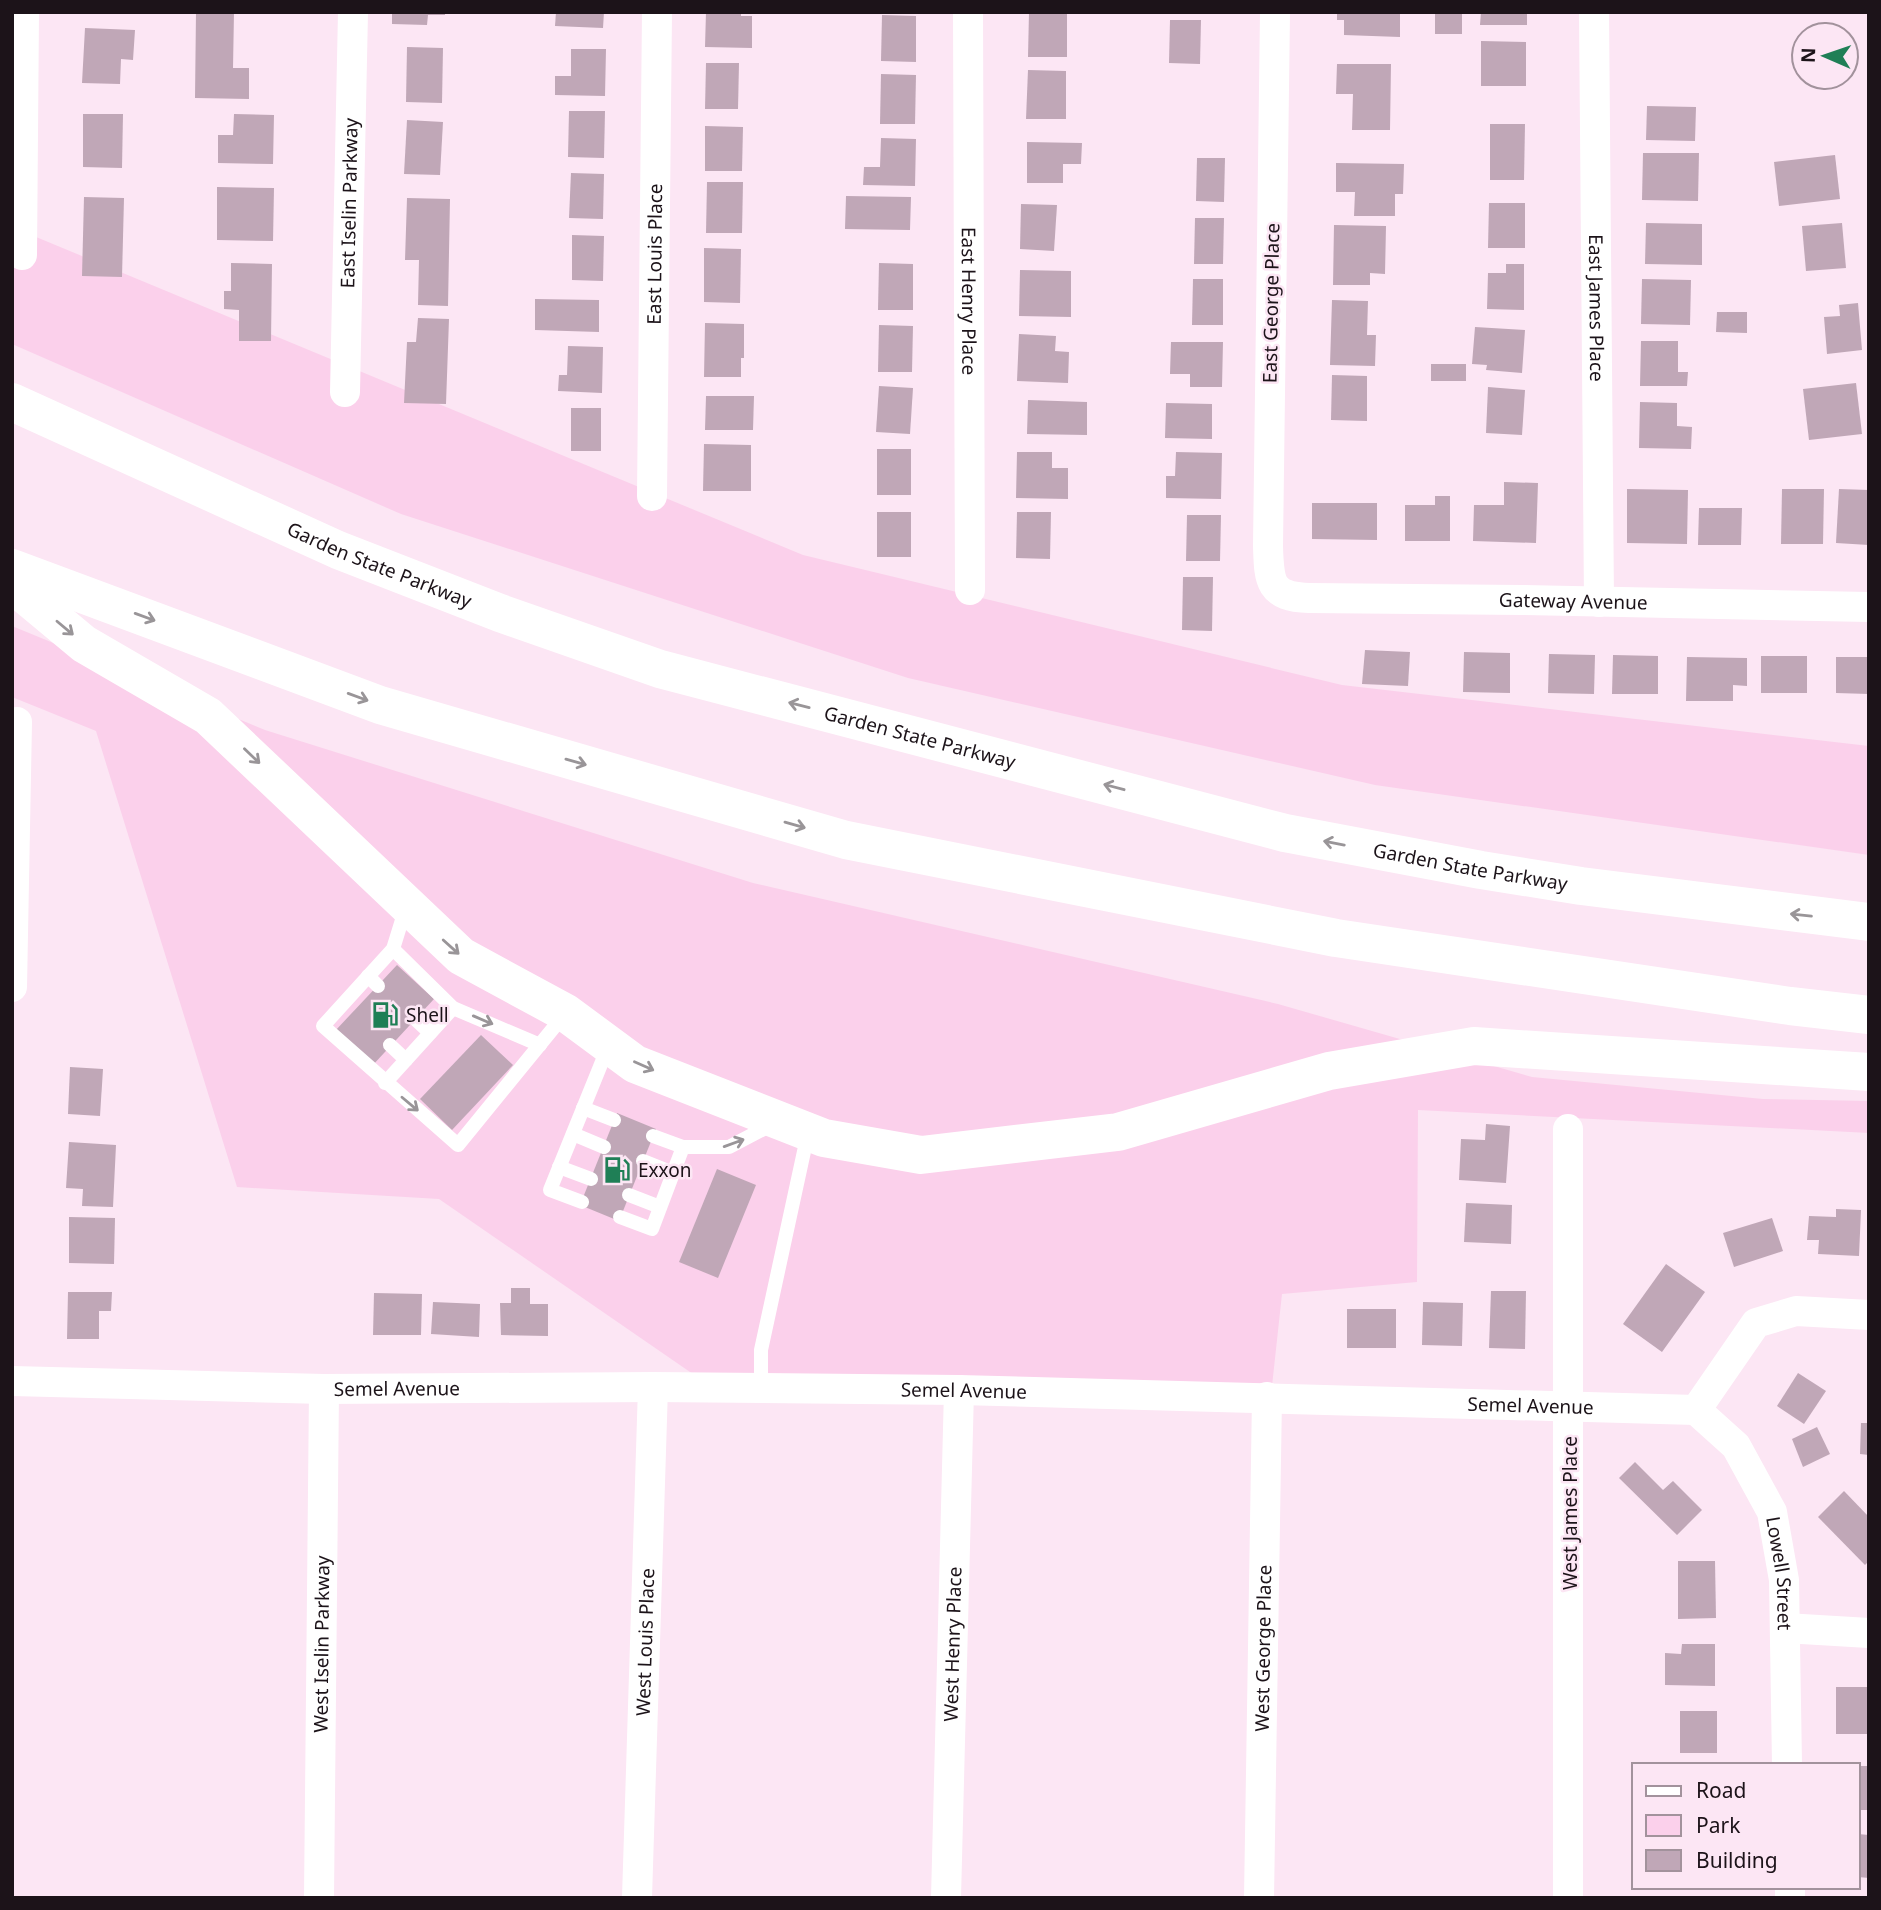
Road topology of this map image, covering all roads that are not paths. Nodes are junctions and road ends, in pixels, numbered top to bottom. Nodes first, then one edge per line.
1 (24, 12) edge
2 (353, 12) edge
3 (657, 12) edge
4 (968, 12) edge
5 (1275, 12) edge
6 (1594, 12) edge
7 (22, 255) dead end
8 (345, 392) dead end
9 (12, 402) edge
10 (652, 496) dead end
11 (12, 568) edge
12 (12, 584) edge
13 (970, 590) dead end
14 (1278, 592) joint
15 (1599, 601) junction
16 (1869, 607) edge
17 (17, 722) dead end
18 (406, 906) junction
19 (1869, 922) edge
20 (393, 948) junction
21 (12, 987) edge
22 (453, 1007) junction
23 (566, 1013) junction
24 (1869, 1015) edge
25 (415, 1019) dead end
26 (430, 1033) junction
27 (609, 1044) junction
28 (390, 1045) dead end
29 (540, 1045) junction
30 (406, 1060) junction
31 (1869, 1072) edge
32 (385, 1083) junction
33 (583, 1108) junction
34 (614, 1120) dead end
35 (794, 1126) junction
36 (1568, 1129) dead end
37 (573, 1134) junction
38 (653, 1136) dead end
39 (604, 1147) dead end
40 (683, 1147) junction
41 (643, 1161) dead end
42 (559, 1167) junction
43 (673, 1173) junction
44 (591, 1179) dead end
45 (629, 1195) dead end
46 (582, 1202) dead end
47 (660, 1207) junction
48 (621, 1217) dead end
49 (1869, 1315) edge
50 (12, 1381) edge
51 (653, 1387) junction
52 (761, 1388) junction
53 (324, 1390) junction
54 (959, 1390) junction
55 (1267, 1396) junction
56 (1570, 1407) junction
57 (1696, 1410) junction
58 (1785, 1628) junction
59 (1869, 1633) edge
60 (1787, 1763) edge
61 (319, 1898) edge
62 (637, 1898) edge
63 (946, 1898) edge
64 (1259, 1898) edge
65 (1568, 1898) edge

1 - 7 street
2 - 8 street, East Iselin Parkway
3 - 10 street, East Louis Place
4 - 13 street, East Henry Place
5 - 14 street, East George Place
6 - 15 street, East James Place
19 -> 9 highway, Garden State Parkway
11 -> 24 highway
12 -> 18 highway
14 - 15 street, Gateway Avenue
15 - 16 street, Gateway Avenue
17 - 21 street
18 - 20 lane
18 -> 23 highway
20 - 22 lane
20 - 32 lane
22 - 26 lane
22 -> 29 lane
23 - 27 highway
23 - 29 lane
25 - 26 lane
26 - 30 lane
27 - 33 lane
27 -> 35 highway
28 - 30 lane
32 -> 29 lane
30 - 32 lane
31 - 35 highway
33 - 34 lane
33 - 37 lane
40 -> 35 lane
35 - 52 lane
36 - 56 street, West James Place
37 - 39 lane
37 - 42 lane
38 - 40 lane
40 - 43 lane
41 - 43 lane
42 - 44 lane
42 - 46 lane
43 - 47 lane
45 - 47 lane
47 - 48 lane
49 - 57 street
50 - 53 street, Semel Avenue
51 - 52 street, Semel Avenue
51 - 53 street, Semel Avenue
51 - 62 street, West Louis Place
52 - 54 street, Semel Avenue
53 - 61 street, West Iselin Parkway
54 - 55 street, Semel Avenue
54 - 63 street, West Henry Place
55 - 56 street, Semel Avenue
55 - 64 street, West George Place
56 - 57 street, Semel Avenue
56 - 65 street, West James Place
57 - 58 street, Lowell Street
58 - 59 street
58 - 60 street, Lowell Street

